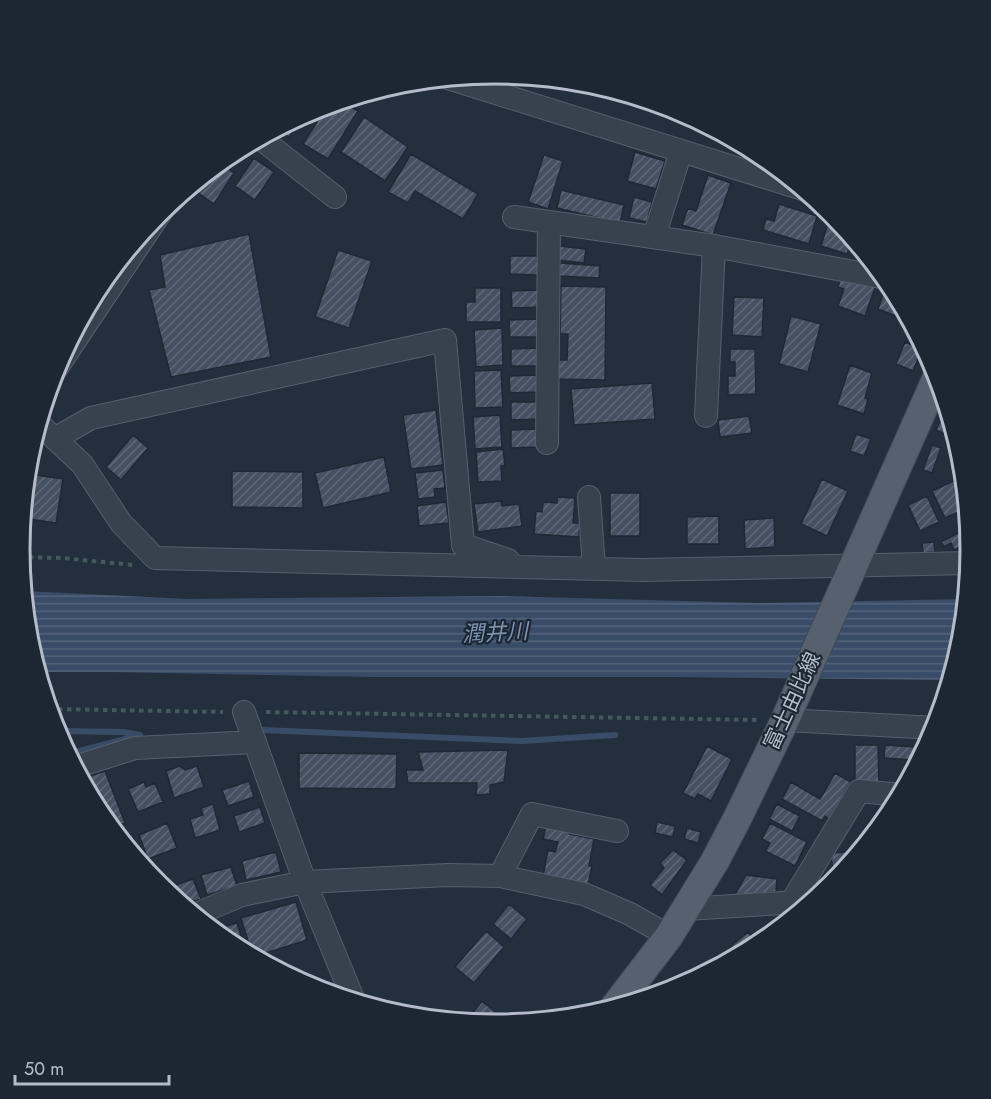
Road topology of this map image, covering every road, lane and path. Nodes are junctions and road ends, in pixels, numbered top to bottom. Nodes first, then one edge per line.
1 (470, 85) edge
2 (267, 144) edge
3 (681, 151) junction
4 (782, 182) edge
5 (335, 197) dead end
6 (514, 217) dead end
7 (549, 223) junction
8 (654, 237) junction
9 (714, 246) junction
10 (872, 276) edge
11 (932, 389) edge
12 (706, 416) dead end
13 (46, 429) edge
14 (56, 438) junction
15 (547, 443) dead end
16 (589, 497) dead end
17 (961, 564) edge
18 (512, 566) junction
19 (594, 568) junction
20 (851, 572) junction
21 (58, 709) edge
22 (244, 712) junction
23 (787, 715) junction
24 (926, 727) edge
25 (255, 742) junction
26 (83, 764) edge
27 (892, 794) edge
28 (617, 831) dead end
29 (500, 876) junction
30 (305, 882) junction
31 (798, 902) edge
32 (791, 903) junction
33 (686, 909) junction
34 (203, 911) edge
35 (669, 936) junction
36 (350, 991) edge
37 (622, 997) edge

1 - 3 street
2 - 5 street
3 - 4 street
3 - 8 street
6 - 7 street
7 - 8 street
7 - 15 street
8 - 9 street
9 - 10 street
9 - 12 street
11 - 20 main road, 富士由比線
13 - 14 street
14 - 18 street
14 - 18 street
16 - 19 street
17 - 20 street
18 - 19 street
19 - 20 street
20 - 23 main road, 富士由比線
21 - 22 path
22 - 23 path
22 - 25 street
23 - 24 street
23 - 33 main road, 富士由比線
25 - 26 street
25 - 30 street
27 - 32 street
28 - 29 street
29 - 30 street
29 - 35 street
30 - 34 street
30 - 36 street
31 - 32 street
32 - 33 street
33 - 35 main road, 富士由比線
35 - 37 main road, 富士由比線

